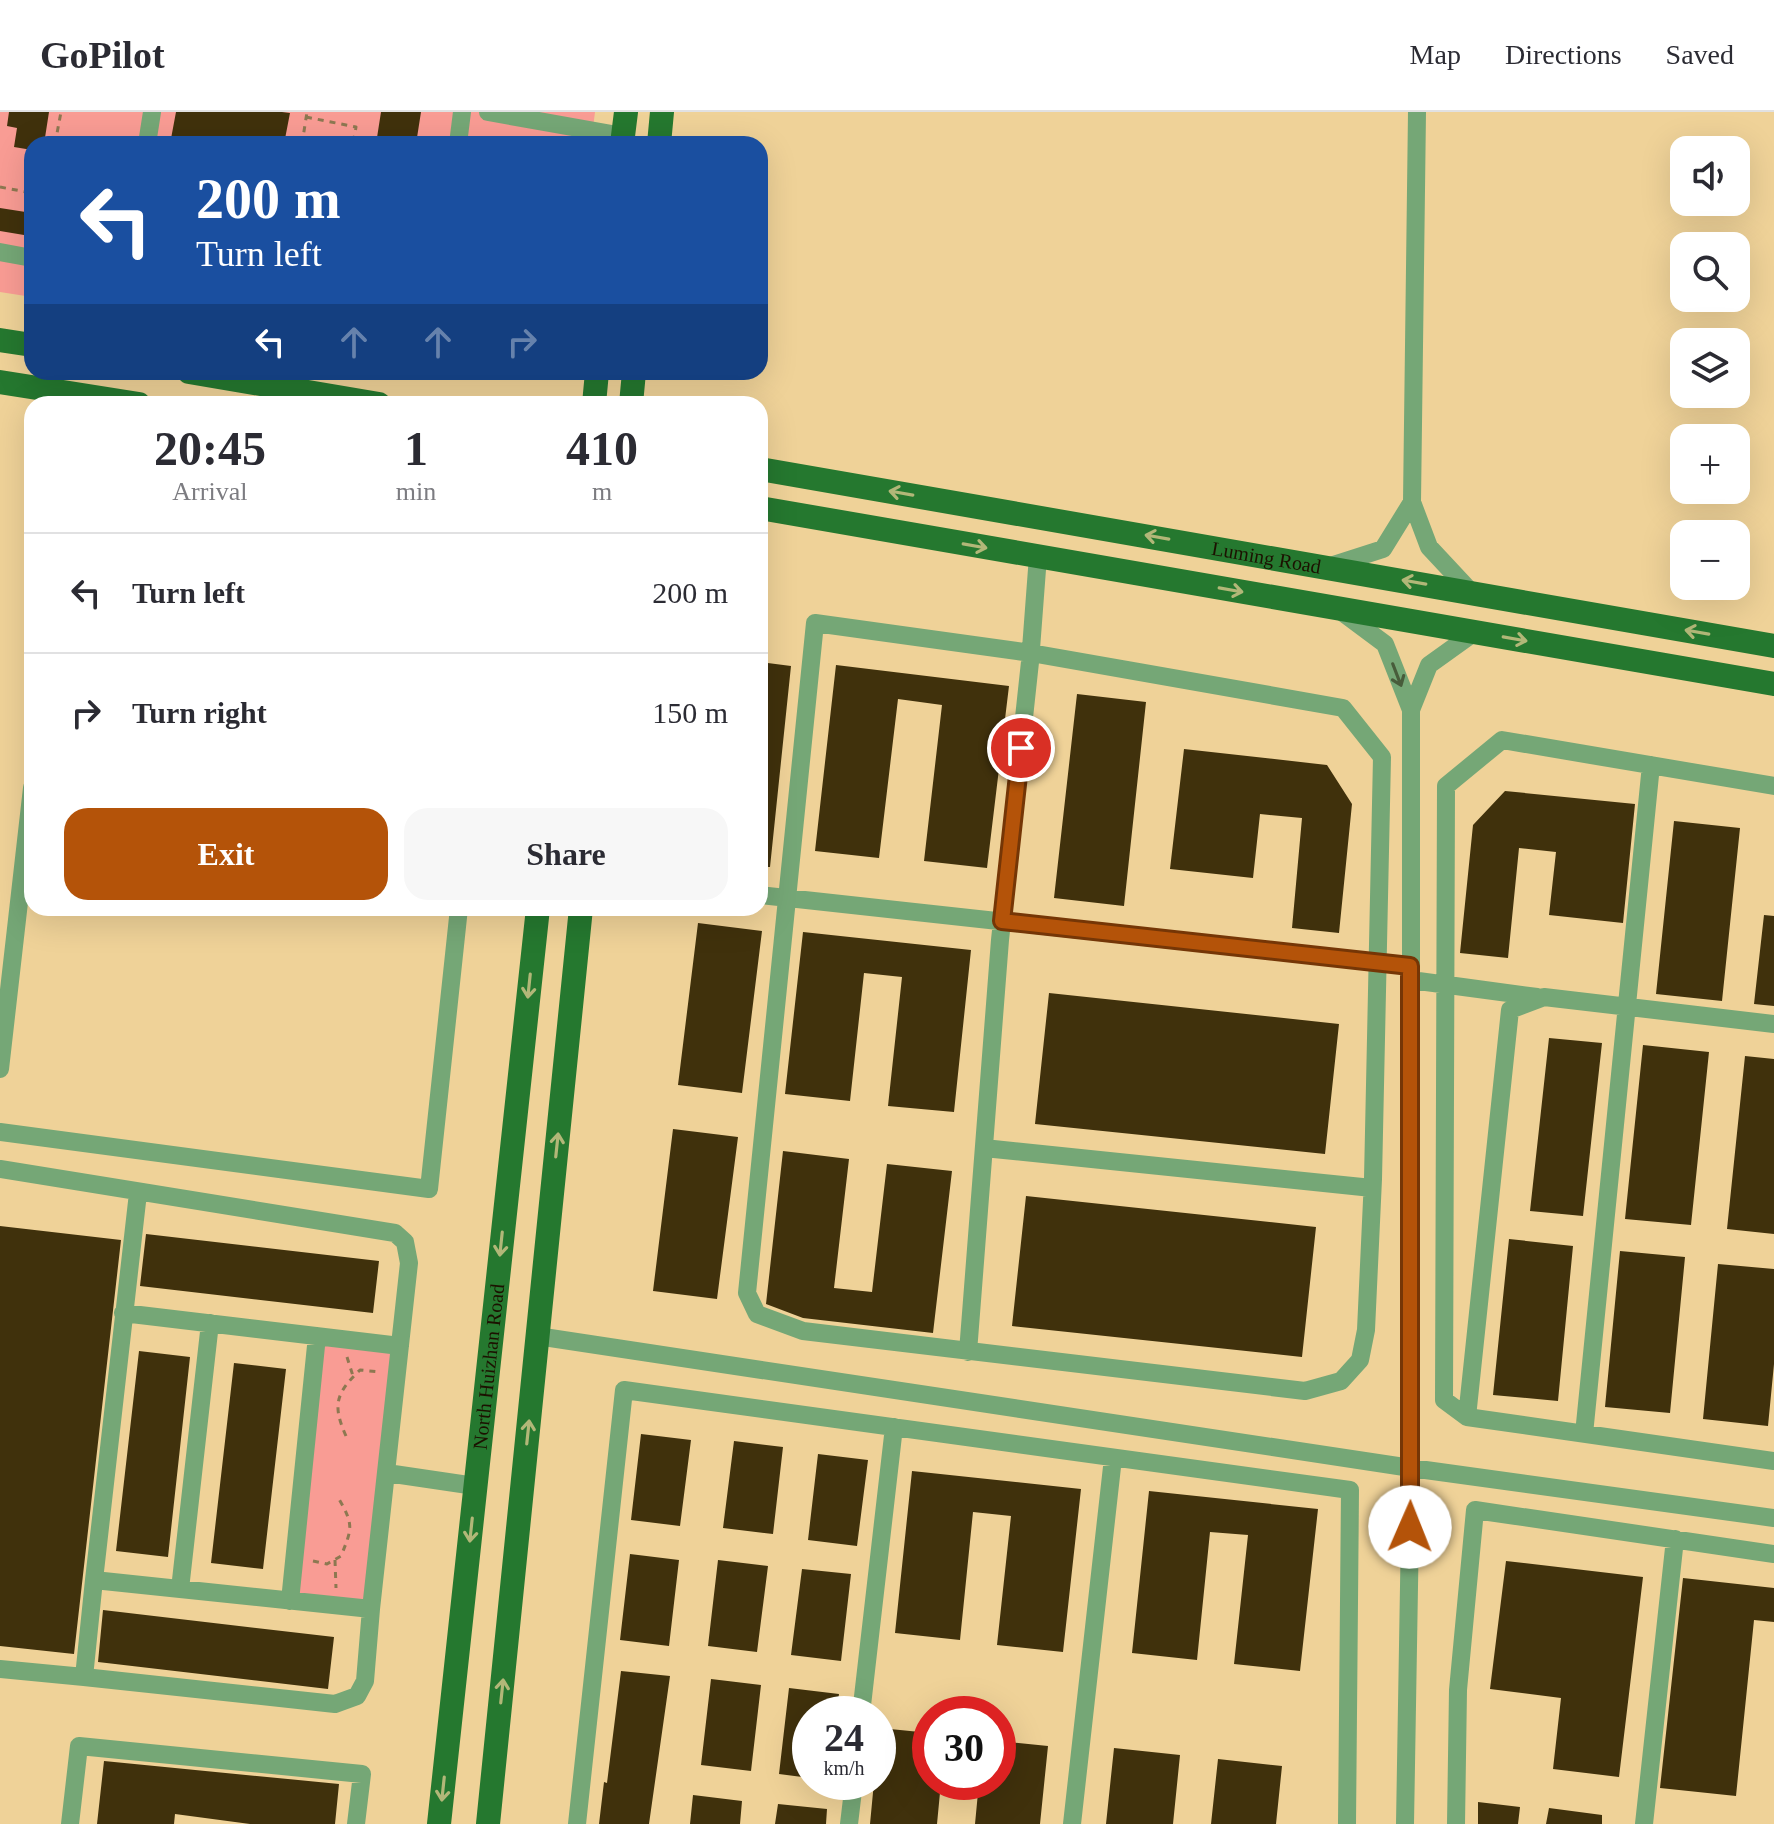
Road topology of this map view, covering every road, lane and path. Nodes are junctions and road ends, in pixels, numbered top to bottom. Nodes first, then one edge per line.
1 (61, 112) edge
2 (152, 112) edge
3 (462, 112) edge
4 (488, 112) edge
5 (662, 112) edge
6 (1417, 112) edge
7 (306, 114) edge
8 (624, 131) edge
9 (56, 136) edge
10 (148, 136) edge
11 (303, 136) edge
12 (354, 136) edge
13 (459, 136) edge
14 (660, 136) edge
15 (0, 187) edge
16 (24, 192) edge
17 (0, 252) edge
18 (24, 256) edge
19 (0, 340) edge
20 (24, 344) edge
21 (236, 380) edge
22 (0, 382) edge
23 (66, 396) edge
24 (332, 396) edge
25 (768, 470) edge
26 (1412, 502) junction
27 (768, 509) edge
28 (1038, 556) junction
29 (1327, 567) junction
30 (1471, 592) junction
31 (1335, 608) junction
32 (1475, 632) junction
33 (1774, 646) edge
34 (1031, 653) junction
35 (1774, 684) edge
36 (1411, 710) junction
37 (1651, 765) junction
38 (1774, 786) edge
39 (24, 858) edge
40 (768, 896) edge
41 (787, 898) junction
42 (458, 916) edge
43 (537, 916) edge
44 (580, 916) edge
45 (1002, 921) junction
46 (1378, 961) junction
47 (1411, 973) junction
48 (1445, 986) junction
49 (1544, 997) junction
50 (1627, 1007) junction
51 (1774, 1024) edge
52 (0, 1069) edge
53 (0, 1132) edge
54 (984, 1148) junction
55 (0, 1169) edge
56 (1372, 1188) junction
57 (138, 1193) junction
58 (123, 1313) junction
59 (210, 1323) junction
60 (317, 1336) junction
61 (537, 1336) junction
62 (400, 1346) junction
63 (968, 1352) junction
64 (396, 1384) junction
65 (1467, 1417) junction
66 (894, 1427) junction
67 (1584, 1434) junction
68 (346, 1436) dead end
69 (1113, 1458) junction
70 (1774, 1461) edge
71 (1411, 1468) junction
72 (387, 1473) junction
73 (475, 1486) junction
74 (339, 1499) dead end
75 (1774, 1518) edge
76 (1675, 1539) junction
77 (296, 1540) junction
78 (1774, 1554) edge
79 (335, 1560) junction
80 (94, 1580) junction
81 (180, 1589) junction
82 (290, 1601) junction
83 (348, 1607) junction
84 (371, 1609) junction
85 (0, 1669) edge
86 (84, 1677) junction
87 (863, 1696) edge
88 (852, 1800) edge
89 (70, 1824) edge
90 (356, 1824) edge
91 (439, 1824) edge
92 (488, 1824) edge
93 (577, 1824) edge
94 (849, 1824) edge
95 (1072, 1824) edge
96 (1347, 1824) edge
97 (1405, 1824) edge
98 (1456, 1824) edge
99 (1644, 1824) edge

1 - 9 path
2 - 10 street
3 - 13 street
4 - 8 street
5 - 14 main road
6 - 26 street
7 - 11 path
7 - 12 path
15 - 16 path
17 - 18 street
19 - 20 main road
21 - 24 main road
22 - 23 main road
29 -> 25 main road, Luming Road
26 - 29 street
26 - 30 street
27 -> 28 main road, Luming Road
28 -> 31 main road, Luming Road
28 - 34 street
30 -> 29 main road, Luming Road
33 -> 30 main road, Luming Road
31 - 32 main road, Luming Road
31 -> 36 street
32 -> 35 main road, Luming Road
32 - 36 street
34 - 41 street
34 - 45 street
34 - 46 street
36 - 47 street
37 - 38 street
37 - 48 street
37 - 50 street
39 - 52 street
40 - 41 street
41 - 45 street
41 - 63 street
42 - 53 street
43 -> 73 main road, North Huizhan Road
61 -> 44 main road
45 - 46 street
45 - 54 street
46 - 47 street
46 - 56 street
47 - 48 street
47 - 71 street
48 - 49 street
48 - 65 street
49 - 50 street
49 - 65 street
50 - 51 street
50 - 67 street
54 - 56 street
54 - 63 street
55 - 57 street
56 - 63 street
57 - 58 street
57 - 62 street
58 - 59 street
58 - 80 street
59 - 60 street
59 - 81 street
60 - 62 street
60 - 77 street
61 - 71 street
92 -> 61 main road
62 - 64 street
64 - 68 path
64 - 72 street
65 - 67 street
66 - 69 street
66 - 87 street
66 - 93 street
67 - 70 street
69 - 95 street
69 - 96 street
71 - 75 street
71 - 97 street
72 - 73 street
72 - 84 street
73 -> 91 main road, North Huizhan Road
74 - 79 path
76 - 78 street
76 - 98 street
76 - 99 street
77 - 79 path
77 - 82 street
79 - 83 path
80 - 81 street
80 - 86 street
81 - 82 street
82 - 83 street
83 - 84 street
84 - 86 street
85 - 86 street
88 - 94 street
89 - 90 street

